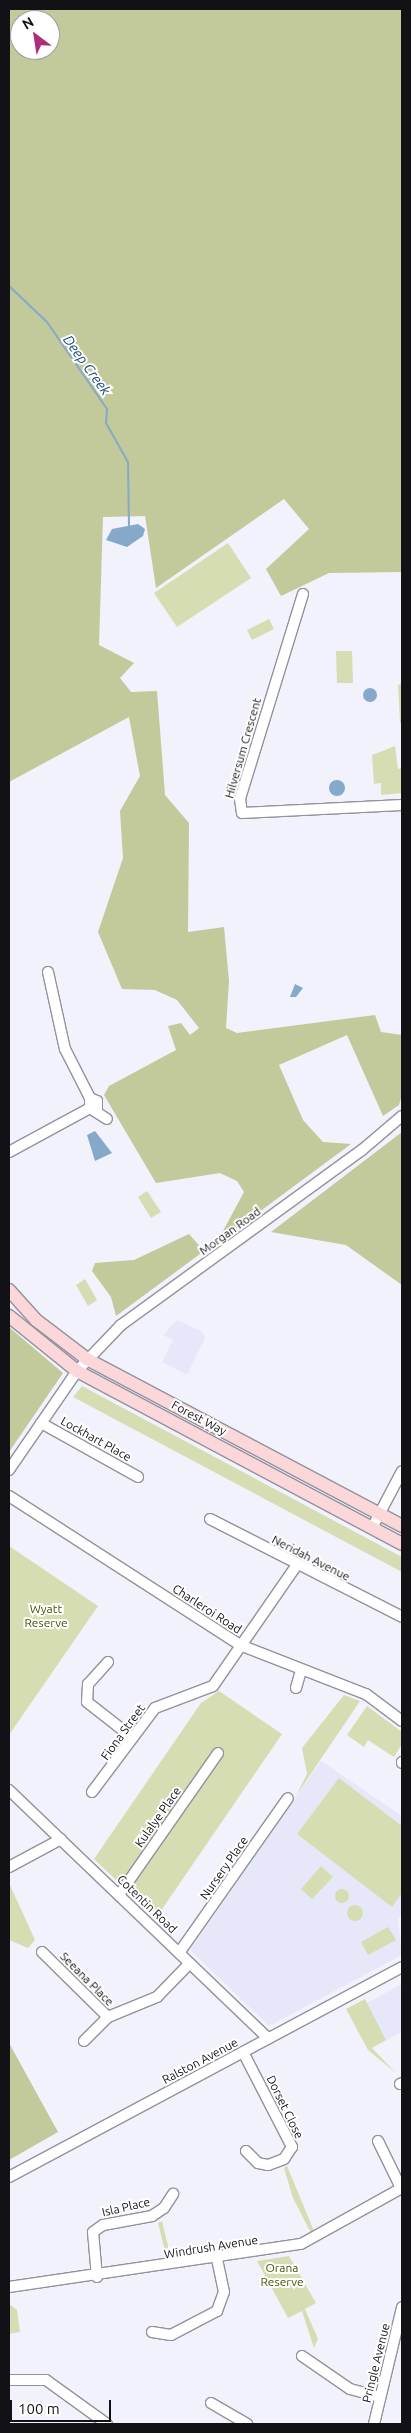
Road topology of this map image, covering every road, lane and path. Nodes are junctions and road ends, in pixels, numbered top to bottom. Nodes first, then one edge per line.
1 (303, 594) dead end
2 (402, 806) edge
3 (48, 972) dead end
4 (92, 1105) junction
5 (402, 1116) edge
6 (107, 1119) dead end
7 (9, 1152) edge
8 (9, 1290) edge
9 (9, 1316) edge
10 (87, 1359) junction
11 (77, 1371) junction
12 (41, 1423) junction
13 (9, 1470) edge
14 (402, 1471) edge
15 (138, 1477) dead end
16 (9, 1496) edge
17 (379, 1514) junction
18 (210, 1519) dead end
19 (402, 1526) edge
20 (372, 1528) junction
21 (402, 1544) edge
22 (296, 1566) junction
23 (402, 1617) edge
24 (240, 1645) junction
25 (108, 1662) dead end
26 (301, 1670) junction
27 (296, 1688) dead end
28 (402, 1721) edge
29 (133, 1738) junction
30 (218, 1753) dead end
31 (9, 1790) edge
32 (92, 1792) dead end
33 (288, 1798) dead end
34 (61, 1839) junction
35 (9, 1867) edge
36 (119, 1895) junction
37 (42, 1952) dead end
38 (179, 1953) junction
39 (190, 1963) junction
40 (402, 1968) edge
41 (108, 2017) junction
42 (268, 2038) junction
43 (84, 2041) dead end
44 (243, 2052) junction
45 (378, 2141) dead end
46 (246, 2151) dead end
47 (9, 2177) edge
48 (402, 2188) edge
49 (173, 2194) dead end
50 (218, 2260) junction
51 (97, 2277) junction
52 (9, 2287) edge
53 (402, 2307) edge
54 (152, 2332) dead end
55 (398, 2342) edge
56 (302, 2356) dead end
57 (9, 2380) edge
58 (380, 2397) junction
59 (211, 2403) dead end
60 (107, 2424) edge
61 (247, 2424) edge
62 (374, 2424) edge

1 - 2 street, Hilversum Crescent
3 - 4 street
4 - 6 street
4 - 7 street
5 - 10 street, Morgan Road
8 - 10 main road, Forest Way
9 - 11 main road, Forest Way
10 - 11 street, Morgan Road
10 - 17 main road, Forest Way
11 - 12 street, Morgan Road
11 - 20 main road, Forest Way
12 - 13 street, Morgan Road
12 - 15 street, Lockhart Place
14 - 17 street
16 - 24 street, Charleroi Road
17 - 19 main road, Forest Way
17 - 20 street
18 - 22 street, Neridah Avenue
20 - 21 main road, Forest Way
22 - 23 street, Neridah Avenue
22 - 24 street, Fiona Street
24 - 26 street, Charleroi Road
24 - 29 street, Fiona Street
25 - 29 street
26 - 27 street
26 - 28 street, Charleroi Road
29 - 32 street, Fiona Street
30 - 36 street, Kulalye Place
31 - 34 street, Cotentin Road
33 - 38 street, Nursery Place
34 - 35 street
34 - 36 street, Cotentin Road
36 - 38 street, Cotentin Road
37 - 41 street, Seeana Place
38 - 39 street, Cotentin Road
39 - 41 street, Seeana Place
39 - 42 street, Cotentin Road
40 - 42 street, Ralston Avenue
41 - 43 street
42 - 44 street, Ralston Avenue
44 - 46 street, Dorset Close
44 - 47 street, Ralston Avenue
45 - 48 street
48 - 50 street, Windrush Avenue
49 - 51 street, Isla Place
50 - 51 street, Windrush Avenue
50 - 54 street
51 - 52 street, Windrush Avenue
53 - 55 street, Pringle Avenue
55 - 58 street, Pringle Avenue
56 - 58 street
57 - 60 street
58 - 62 street, Pringle Avenue
59 - 61 street

